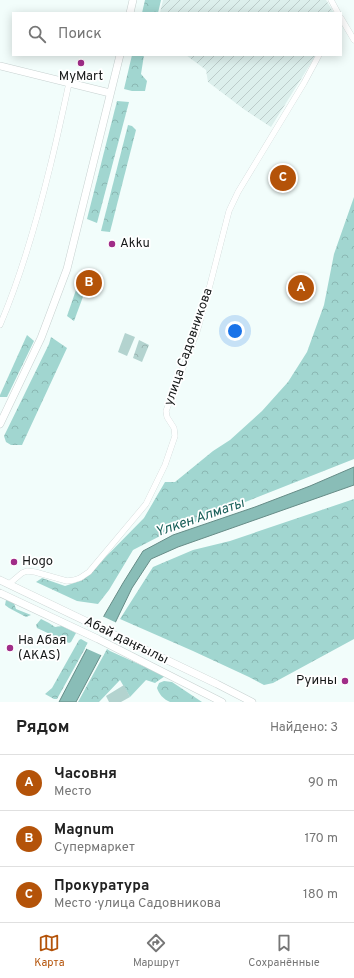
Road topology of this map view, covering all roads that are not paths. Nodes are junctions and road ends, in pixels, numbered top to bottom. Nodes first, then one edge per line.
1 (133, 0) edge
2 (331, 0) edge
3 (130, 12) edge
4 (337, 12) edge
5 (342, 20) edge
6 (354, 40) edge
7 (120, 56) edge
8 (318, 56) edge
9 (0, 66) edge
10 (68, 83) junction
11 (110, 93) junction
12 (0, 325) edge
13 (0, 424) edge
14 (0, 580) edge
15 (9, 584) junction
16 (0, 593) edge
17 (222, 702) edge
18 (252, 702) edge

1 - 3 main road
2 - 4 street
5 - 6 street
7 - 11 main road
8 - 15 street, улица Садовникова
9 - 10 main road
10 - 11 main road
10 - 12 street
11 - 13 main road
14 - 15 main road, Абай даңғылы
15 - 18 main road, Абай даңғылы
16 - 17 main road, Абай даңғылы

